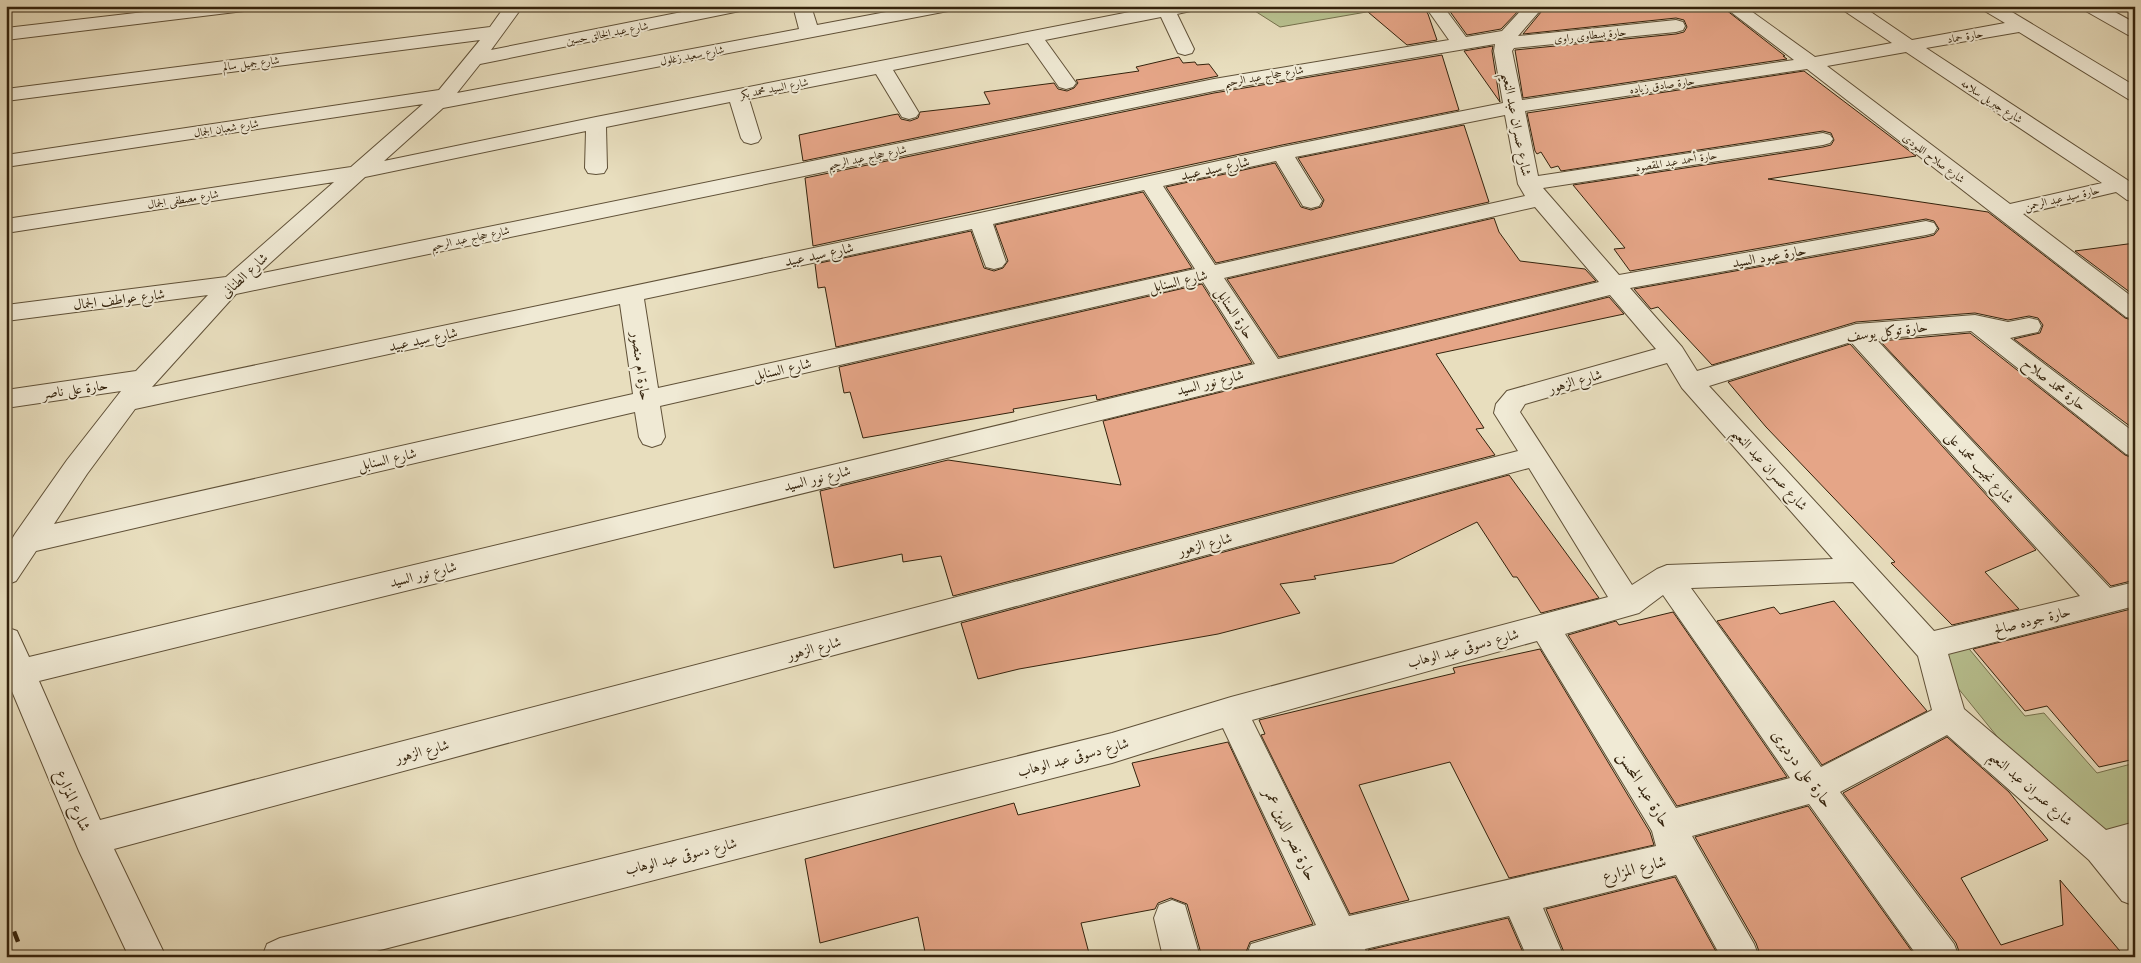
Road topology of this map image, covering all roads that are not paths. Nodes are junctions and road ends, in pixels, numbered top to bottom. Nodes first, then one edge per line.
1 (244, 6) edge
2 (514, 6) edge
3 (740, 6) edge
4 (802, 6) edge
5 (948, 6) edge
6 (1189, 6) edge
7 (1434, 6) edge
8 (1535, 6) edge
9 (1732, 6) edge
10 (1849, 6) edge
11 (1990, 6) edge
12 (2090, 6) edge
13 (1167, 11) junction
14 (1676, 26) dead end
15 (2022, 26) junction
16 (2135, 31) edge
17 (496, 32) junction
18 (810, 33) junction
19 (6, 34) edge
20 (1033, 37) junction
21 (1506, 40) junction
22 (1460, 43) junction
23 (1908, 46) junction
24 (1185, 49) dead end
25 (475, 59) junction
26 (1811, 63) junction
27 (881, 66) junction
28 (1066, 83) dead end
29 (6, 94) edge
30 (738, 95) junction
31 (2135, 96) edge
32 (441, 99) junction
33 (1514, 107) junction
34 (909, 113) dead end
35 (596, 123) junction
36 (751, 138) dead end
37 (1823, 139) dead end
38 (1282, 153) junction
39 (6, 161) edge
40 (596, 168) dead end
41 (360, 172) junction
42 (1150, 182) junction
43 (2127, 190) edge
44 (1535, 191) junction
45 (1312, 201) dead end
46 (2005, 212) junction
47 (980, 220) junction
48 (6, 226) edge
49 (1926, 228) dead end
50 (994, 262) dead end
51 (1210, 274) junction
52 (1613, 285) junction
53 (230, 286) junction
54 (631, 295) junction
55 (2135, 311) edge
56 (6, 314) edge
57 (1975, 323) junction
58 (2028, 326) dead end
59 (1856, 332) junction
60 (1673, 353) junction
61 (1271, 368) junction
62 (144, 379) junction
63 (1691, 382) junction
64 (6, 399) edge
65 (646, 400) junction
66 (125, 402) junction
67 (652, 437) dead end
68 (2135, 447) edge
69 (1536, 456) junction
70 (26, 542) junction
71 (1862, 570) junction
72 (6, 573) edge
73 (1667, 577) junction
74 (2135, 594) edge
75 (2104, 602) junction
76 (1628, 604) junction
77 (1544, 626) junction
78 (6, 640) edge
79 (1928, 646) junction
80 (20, 672) junction
81 (1231, 711) junction
82 (1950, 717) junction
83 (1816, 787) junction
84 (1668, 826) junction
85 (2135, 838) edge
86 (91, 839) junction
87 (2101, 848) junction
88 (2135, 889) edge
89 (1519, 896) junction
90 (1172, 918) dead end
91 (1345, 946) edge
92 (148, 957) edge
93 (280, 957) edge
94 (1182, 957) edge
95 (1264, 957) edge
96 (1546, 957) edge
97 (1741, 957) edge
98 (1941, 957) edge

1 - 19 street
2 - 17 street, شارع الطنانى
3 - 25 street, شارع عبد الخالق حسين
4 - 18 street
5 - 18 street, شارع سعيد زغلول
6 - 13 street, شارع السيد محمد بكر
7 - 22 street
8 - 21 street
9 - 26 street, شارع صلاح اللبودى
10 - 23 street, شارع جبريل سلامه
11 - 15 street
12 - 16 street
13 - 20 street, شارع السيد محمد بكر
13 - 24 street
14 - 21 street, حارة بسطاوى راوى
15 - 23 street, حارة حماد
15 - 31 street
17 - 25 street, شارع الطنانى
17 - 29 street, شارع جميل سالم
18 - 32 street, شارع سعيد زغلول
20 - 27 street, شارع السيد محمد بكر
20 - 28 street
21 - 22 street, شارع حجاج عبد الرحيم
21 - 33 street, شارع عسران عبد النعيم
22 - 53 street, شارع حجاج عبد الرحيم
23 - 26 street, حارة حماد
23 - 43 street, شارع جبريل سلامه
25 - 32 street, شارع الطنانى
26 - 33 street, حارة صادق زياده
26 - 46 street, شارع صلاح اللبودى
27 - 30 street, شارع السيد محمد بكر
27 - 34 street
30 - 35 street, شارع السيد محمد بكر
30 - 36 street
32 - 39 street, شارع شعبان الجمال
32 - 41 street, شارع الطنانى
33 - 38 street, شارع سيد عبيد
33 - 44 street, شارع عسران عبد النعيم
35 - 40 street
35 - 41 street, شارع السيد محمد بكر
37 - 44 street, حارة أحمد عبد المقصود
38 - 42 street, شارع سيد عبيد
38 - 45 street
41 - 48 street, شارع مصطفى الجمال
41 - 53 street, شارع الطنانى
42 - 47 street, شارع سيد عبيد
42 - 51 street, حارة السنابل
43 - 46 street, حارة سيد عبد الرحمن
44 - 51 street, شارع السنابل
44 - 52 street, شارع عسران عبد النعيم
46 - 55 street, شارع صلاح اللبودى
47 - 50 street
47 - 54 street, شارع سيد عبيد
49 - 52 street, حارة عبود السيد
51 - 61 street, حارة السنابل
51 - 65 street, شارع السنابل
52 - 60 street, شارع عسران عبد النعيم
52 - 61 street, شارع نور السيد
53 - 56 street, شارع عواطف الجمال
53 - 62 street, شارع الطنانى
54 - 65 street, حارة ام منصور
54 - 66 street, شارع سيد عبيد
57 - 58 street, حارة توكل يوسف
57 - 59 street, حارة توكل يوسف
57 - 68 street, حارة محمد صلاح
59 - 63 street, حارة توكل يوسف
59 - 75 street, شارع نجيب محمد على
60 - 63 street, شارع عسران عبد النعيم
60 - 69 street, شارع الزهور
61 - 80 street, شارع نور السيد
62 - 64 street, حارة على ناصر
62 - 66 street, شارع الطنانى
63 - 71 street, شارع عسران عبد النعيم
65 - 67 street, حارة ام منصور
65 - 70 street, شارع السنابل
66 - 70 street, شارع الطنانى
69 - 76 street, شارع الزهور
69 - 86 street, شارع الزهور
70 - 72 street, شارع الطنانى
71 - 73 street
71 - 79 street, شارع عسران عبد النعيم
73 - 76 street, شارع دسوقى عبد الوهاب
73 - 83 street, حارة على درديرى
74 - 75 street, حارة جوده صالح
75 - 79 street, حارة جوده صالح
76 - 77 street, شارع دسوقى عبد الوهاب
77 - 81 street, شارع دسوقى عبد الوهاب
77 - 84 street, حارة عبد المحسن
78 - 80 street, شارع المزارع
79 - 82 street, شارع عسران عبد النعيم
80 - 86 street, شارع المزارع
81 - 91 street, حارة نصر الدين عمر
81 - 93 street, شارع دسوقى عبد الوهاب
82 - 83 street
82 - 87 street, شارع عسران عبد النعيم
83 - 84 street
83 - 98 street, حارة على درديرى
84 - 89 street, شارع المزارع
84 - 97 street, حارة عبد المحسن
85 - 87 street
86 - 92 street, شارع المزارع
87 - 88 street, شارع عسران عبد النعيم
89 - 91 street, شارع المزارع
89 - 96 street
90 - 94 street
91 - 95 street, شارع المزارع

